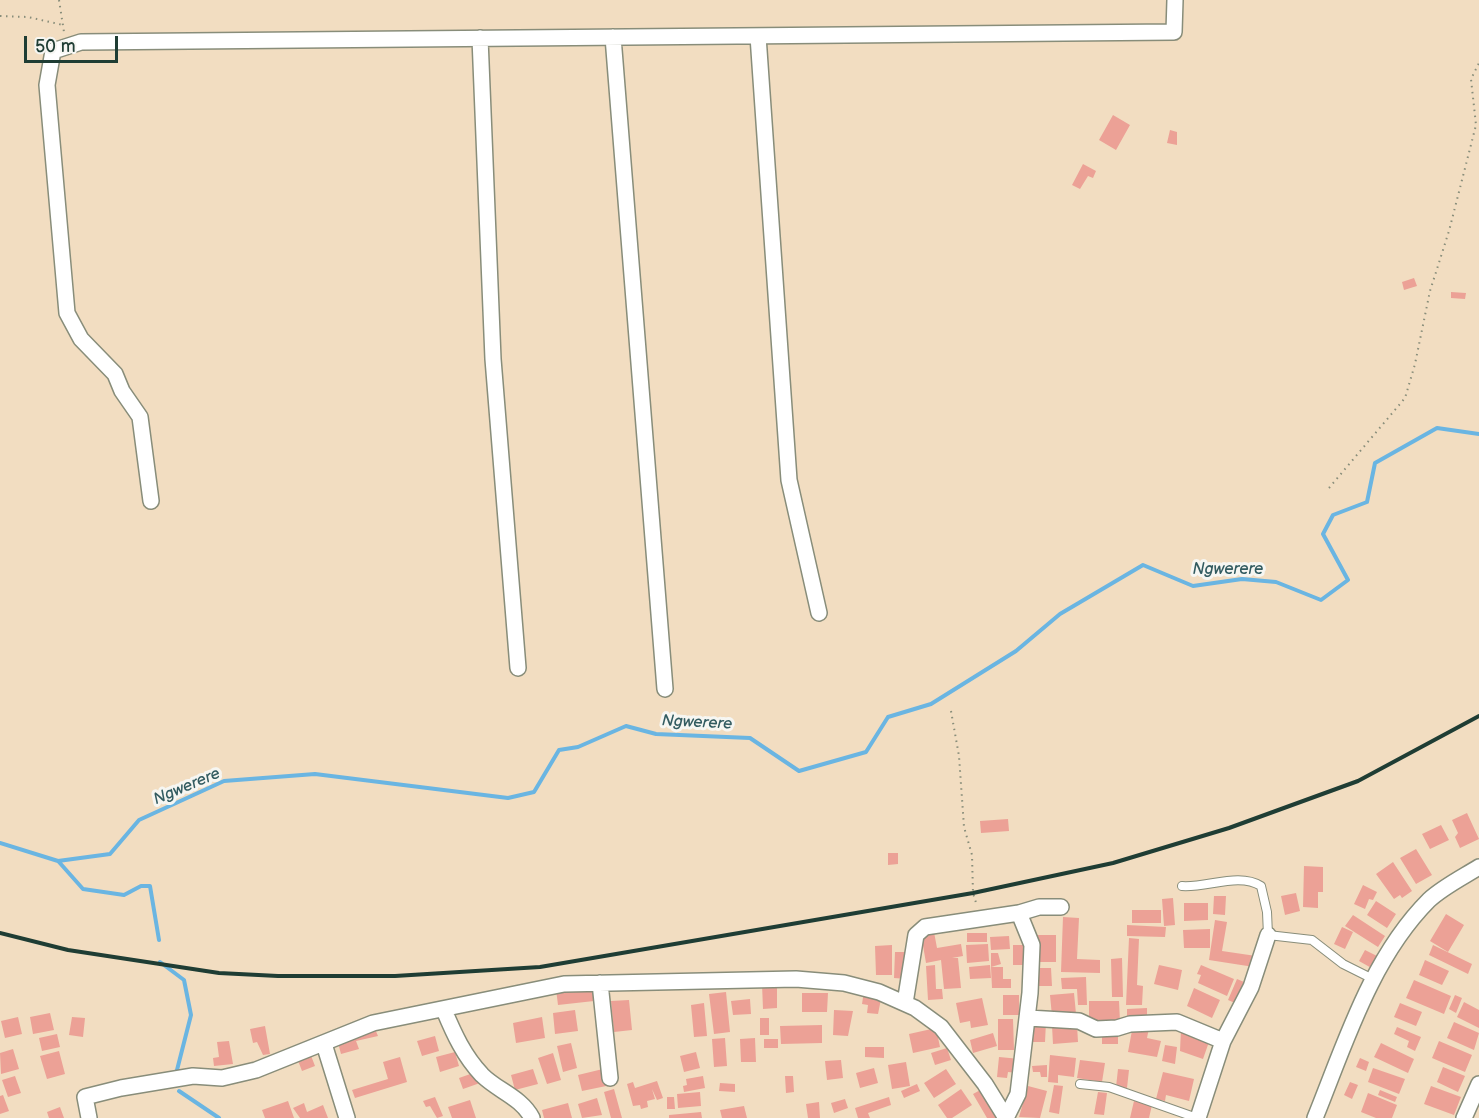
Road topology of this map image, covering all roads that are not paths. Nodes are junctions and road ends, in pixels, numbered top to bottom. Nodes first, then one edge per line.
1 (1174, 0) edge
2 (758, 36) junction
3 (614, 37) junction
4 (480, 38) junction
5 (151, 501) dead end
6 (819, 613) dead end
7 (518, 669) dead end
8 (665, 689) dead end
9 (1479, 867) edge
10 (1182, 886) dead end
11 (1060, 907) dead end
12 (1019, 913) junction
13 (1268, 934) junction
14 (1373, 979) junction
15 (600, 983) junction
16 (905, 1003) junction
17 (444, 1010) junction
18 (1028, 1018) junction
19 (1223, 1041) junction
20 (324, 1044) junction
21 (610, 1078) dead end
22 (1080, 1084) dead end
23 (1479, 1084) edge
24 (89, 1118) edge
25 (347, 1118) edge
26 (532, 1118) edge
27 (1006, 1118) edge
28 (1198, 1118) edge
29 (1315, 1118) edge
30 (1464, 1118) edge

1 - 2 street
2 - 3 street
2 - 6 street
3 - 4 street
3 - 8 street
4 - 5 street
4 - 7 street
9 - 14 street
10 - 13 lane
11 - 12 street
12 - 16 street
12 - 18 street
13 - 14 lane
13 - 19 street
14 - 29 street
15 - 16 street
15 - 17 street
15 - 21 street
16 - 27 street
17 - 20 street
17 - 26 street
18 - 19 street
18 - 27 street
19 - 28 street
20 - 24 street
20 - 25 street
22 - 28 lane
23 - 30 street

